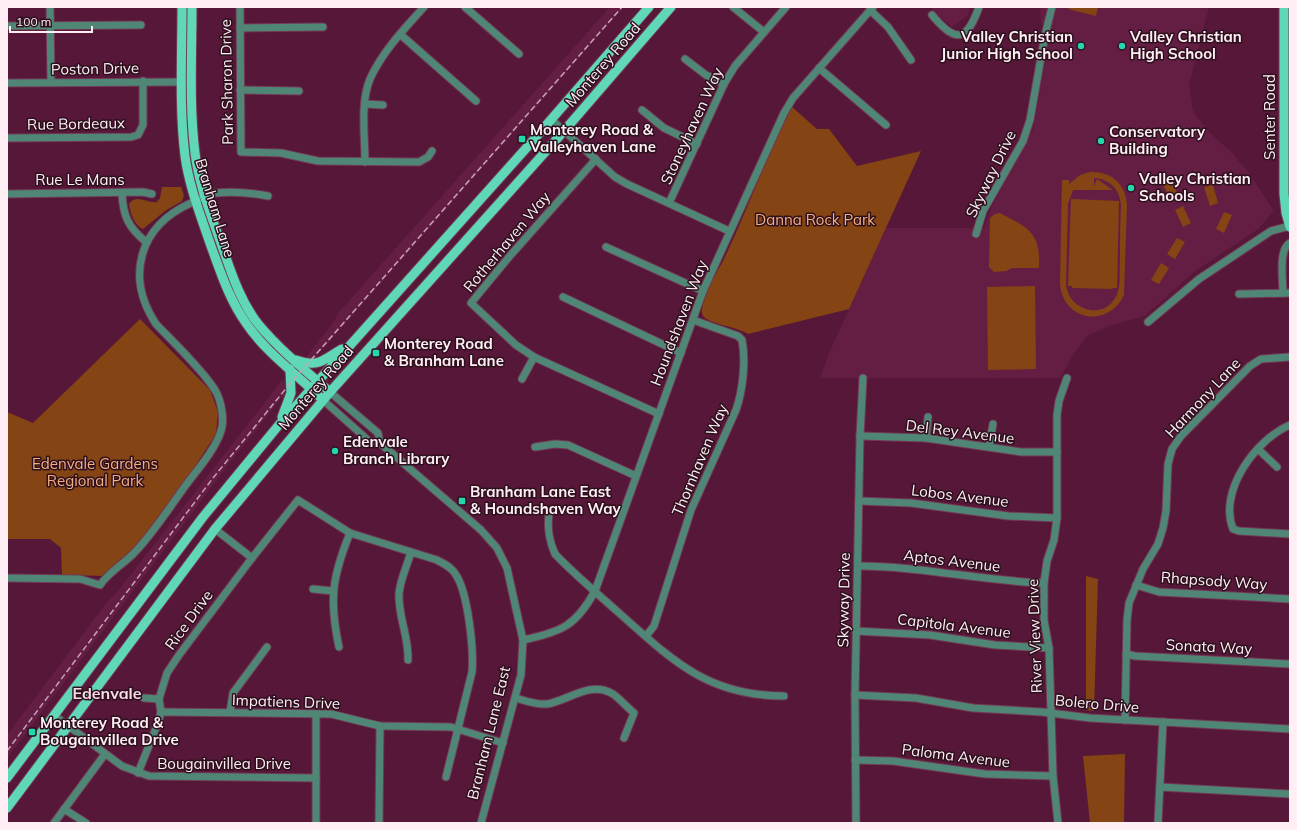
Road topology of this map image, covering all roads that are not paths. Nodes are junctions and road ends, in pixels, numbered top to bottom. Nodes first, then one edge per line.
1 (50, 7) edge
2 (182, 7) edge
3 (192, 7) edge
4 (240, 7) edge
5 (465, 7) edge
6 (649, 7) edge
7 (671, 7) edge
8 (733, 7) edge
9 (786, 7) edge
10 (979, 7) edge
11 (1052, 7) edge
12 (1284, 7) edge
13 (421, 8) edge
14 (872, 9) edge
15 (932, 15) dead end
16 (141, 25) dead end
17 (1287, 25) edge
18 (7, 26) edge
19 (50, 26) junction
20 (323, 27) dead end
21 (240, 28) junction
22 (764, 32) junction
23 (401, 35) junction
24 (518, 54) dead end
25 (685, 59) dead end
26 (910, 60) dead end
27 (819, 68) junction
28 (143, 81) junction
29 (51, 82) junction
30 (182, 82) junction
31 (7, 83) edge
32 (724, 84) junction
33 (240, 90) junction
34 (299, 91) dead end
35 (476, 101) dead end
36 (366, 104) junction
37 (383, 105) dead end
38 (642, 110) dead end
39 (552, 120) junction
40 (886, 125) dead end
41 (564, 131) junction
42 (7, 138) edge
43 (697, 144) junction
44 (432, 151) dead end
45 (596, 159) junction
46 (365, 162) junction
47 (122, 193) junction
48 (7, 194) edge
49 (152, 194) dead end
50 (268, 196) dead end
51 (206, 197) junction
52 (196, 201) junction
53 (669, 203) junction
54 (1290, 226) edge
55 (729, 231) junction
56 (976, 234) dead end
57 (146, 242) junction
58 (1290, 243) edge
59 (606, 247) dead end
60 (703, 291) junction
61 (1286, 293) edge
62 (1239, 294) dead end
63 (563, 297) dead end
64 (693, 320) junction
65 (1148, 322) dead end
66 (352, 343) junction
67 (681, 353) junction
68 (534, 357) junction
69 (1290, 358) edge
70 (293, 359) junction
71 (290, 369) junction
72 (863, 378) dead end
73 (1067, 378) dead end
74 (522, 380) dead end
75 (318, 381) junction
76 (311, 388) junction
77 (330, 392) junction
78 (324, 400) junction
79 (659, 414) junction
80 (928, 417) dead end
81 (993, 424) dead end
82 (1290, 425) edge
83 (278, 426) junction
84 (860, 436) junction
85 (926, 438) junction
86 (380, 443) junction
87 (535, 447) dead end
88 (990, 447) junction
89 (1258, 450) junction
90 (1057, 452) junction
91 (1277, 467) dead end
92 (636, 476) junction
93 (859, 501) junction
94 (549, 514) dead end
95 (1057, 518) junction
96 (215, 529) junction
97 (350, 533) junction
98 (1290, 534) edge
99 (411, 552) junction
100 (252, 558) junction
101 (858, 566) junction
102 (7, 578) edge
103 (1044, 583) junction
104 (1136, 585) junction
105 (313, 589) dead end
106 (333, 591) junction
107 (595, 591) junction
108 (1290, 599) edge
109 (856, 631) junction
110 (646, 636) junction
111 (523, 640) junction
112 (267, 647) dead end
113 (339, 647) dead end
114 (1049, 648) junction
115 (1126, 654) junction
116 (408, 660) dead end
117 (1290, 664) edge
118 (855, 695) junction
119 (784, 696) dead end
120 (144, 698) dead end
121 (516, 698) junction
122 (159, 699) junction
123 (160, 712) junction
124 (230, 712) junction
125 (1050, 713) junction
126 (316, 714) junction
127 (55, 716) junction
128 (1125, 720) junction
129 (1163, 722) junction
130 (69, 726) junction
131 (380, 726) junction
132 (457, 728) junction
133 (1290, 729) edge
134 (624, 738) dead end
135 (503, 743) junction
136 (105, 754) junction
137 (855, 760) junction
138 (138, 773) junction
139 (1053, 776) junction
140 (446, 777) dead end
141 (7, 778) edge
142 (316, 778) junction
143 (1160, 787) junction
144 (1290, 794) edge
145 (7, 808) edge
146 (64, 809) junction
147 (54, 823) edge
148 (86, 823) edge
149 (316, 823) edge
150 (379, 823) edge
151 (481, 823) edge
152 (856, 823) edge
153 (1058, 823) edge
154 (1158, 823) edge

1 - 19 street
2 - 30 main road, Branham Lane
3 - 51 main road, Branham Lane
4 - 21 street, Park Sharon Drive
5 - 24 street
6 - 39 main road, Monterey Road
7 - 41 main road, Monterey Road
8 - 22 street
9 - 22 street, Stoneyhaven Way
10 - 15 street
11 - 56 street, Skyway Drive
12 - 17 main road, Senter Road
13 - 23 street
14 - 26 street
14 - 27 street, Houndshaven Way
16 - 19 street
17 - 54 main road, Senter Road
18 - 19 street
19 - 29 street
20 - 21 street
21 - 33 street, Park Sharon Drive
22 - 32 street, Stoneyhaven Way
23 - 35 street
23 - 36 street
25 - 32 street
27 - 40 street
27 - 55 street, Houndshaven Way
28 - 29 street, Poston Drive
28 - 30 street, Poston Drive
28 - 42 street, Rue Bordeaux
29 - 31 street, Poston Drive
30 - 52 main road, Branham Lane
32 - 43 street, Stoneyhaven Way
33 - 34 street
33 - 46 street, Park Sharon Drive
36 - 37 street
36 - 46 street
38 - 43 street
39 - 41 street
39 - 66 main road, Monterey Road
41 - 45 street
41 - 77 main road, Monterey Road
43 - 53 street, Stoneyhaven Way
44 - 46 street, Park Sharon Drive
45 - 53 street
45 - 68 street, Rotherhaven Way
47 - 48 street, Rue Le Mans
47 - 49 street, Rue Le Mans
47 - 57 street
50 - 51 street
51 - 52 street
51 - 70 main road, Branham Lane
52 - 57 street
52 - 71 main road, Branham Lane
53 - 55 street
54 - 65 street
55 - 60 street, Houndshaven Way
57 - 102 street
58 - 61 street
59 - 60 street
60 - 64 street, Houndshaven Way
61 - 62 street
63 - 67 street
64 - 67 street, Houndshaven Way
64 - 110 street, Thornhaven Way
66 - 70 main road
66 - 75 main road, Monterey Road
67 - 79 street, Houndshaven Way
68 - 74 street
68 - 79 street, Rotherhaven Way
69 - 104 street, Harmony Lane
70 - 75 main road, Branham Lane East
71 - 76 main road, Branham Lane East
71 - 83 main road
72 - 84 street, Skyway Drive
73 - 90 street, River View Drive
75 - 76 main road, Monterey Road
75 - 77 main road, Branham Lane East
76 - 78 main road, Branham Lane East
76 - 83 main road, Monterey Road
77 - 78 main road, Monterey Road
77 - 86 street, Branham Lane East
78 - 86 street, Branham Lane East
78 - 96 main road, Monterey Road
79 - 92 street, Houndshaven Way
80 - 85 street
81 - 88 street
82 - 89 street
83 - 127 main road, Monterey Road
84 - 85 street, Del Rey Avenue
84 - 93 street, Skyway Drive
85 - 88 street, Del Rey Avenue
86 - 111 street, Branham Lane East
87 - 92 street
88 - 90 street, Del Rey Avenue
89 - 91 street
89 - 98 street
90 - 95 street, River View Drive
92 - 107 street, Houndshaven Way
93 - 95 street, Lobos Avenue
93 - 101 street, Skyway Drive
94 - 107 street
95 - 103 street, River View Drive
96 - 100 street
96 - 130 main road, Monterey Road
97 - 99 street
97 - 100 street, Rice Drive
97 - 106 street
99 - 116 street
99 - 132 street
100 - 122 street, Rice Drive
101 - 103 street, Aptos Avenue
101 - 109 street, Skyway Drive
103 - 114 street, River View Drive
104 - 108 street, Rhapsody Way
104 - 115 street, Harmony Lane
105 - 106 street
106 - 113 street
107 - 110 street
107 - 111 street, Houndshaven Way
109 - 114 street, Capitola Avenue
109 - 118 street, Skyway Drive
110 - 119 street
111 - 121 street, Branham Lane East
112 - 124 street
114 - 125 street, River View Drive
115 - 117 street, Sonata Way
115 - 128 street, Harmony Lane
118 - 125 street, Bolero Drive
118 - 137 street, Skyway Drive
120 - 122 street
121 - 134 street
121 - 135 street, Branham Lane East
122 - 123 street, Rice Drive
123 - 124 street, Impatiens Drive
123 - 138 street, Rice Drive
124 - 126 street, Impatiens Drive
125 - 128 street, Bolero Drive
125 - 139 street, River View Drive
126 - 131 street, Impatiens Drive
126 - 142 street
127 - 130 street, Bougainvillea Drive
127 - 141 main road, Monterey Road
128 - 129 street, Bolero Drive
129 - 133 street, Bolero Drive
129 - 143 street
130 - 136 street, Bougainvillea Drive
130 - 145 main road, Monterey Road
131 - 132 street, Impatiens Drive
131 - 150 street
132 - 135 street, Impatiens Drive
132 - 140 street
135 - 151 street, Branham Lane East
136 - 138 street, Bougainvillea Drive
136 - 146 street
137 - 139 street, Paloma Avenue
137 - 152 street, Skyway Drive
138 - 142 street, Bougainvillea Drive
139 - 153 street, River View Drive
142 - 149 street
143 - 144 street
143 - 154 street
146 - 147 street
146 - 148 street

